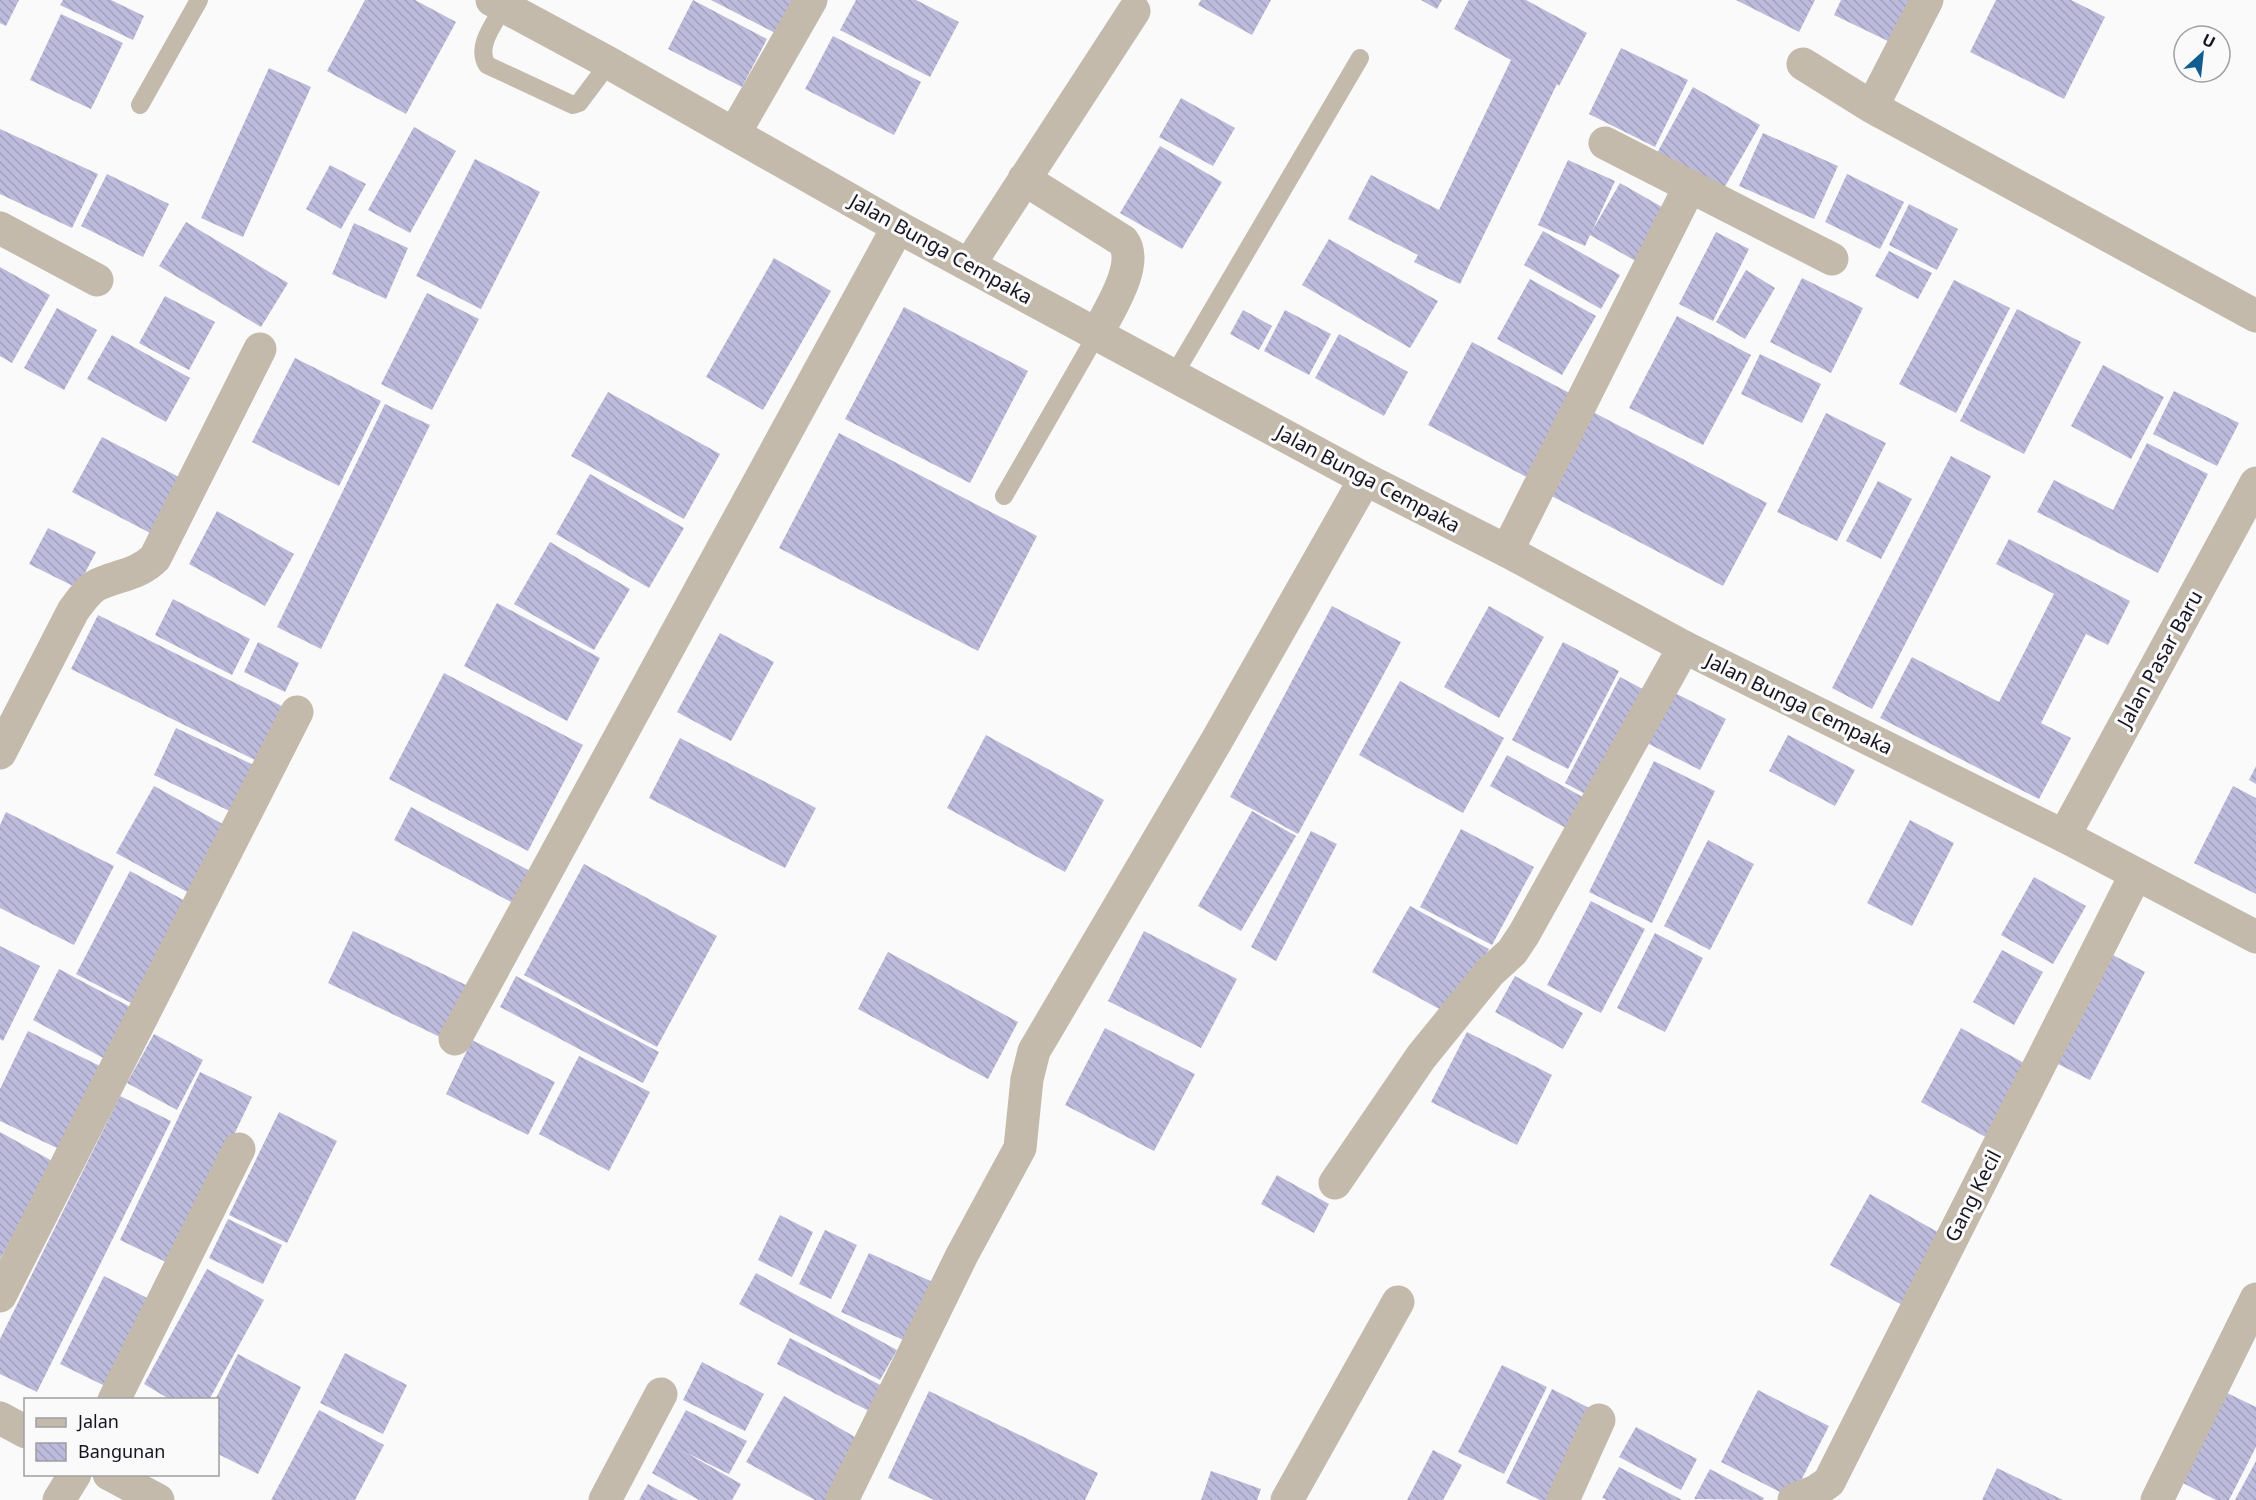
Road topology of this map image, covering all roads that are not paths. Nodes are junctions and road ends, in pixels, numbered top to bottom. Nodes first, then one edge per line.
1 (200, 0) edge
2 (812, 0) edge
3 (1927, 0) edge
4 (498, 3) edge
5 (1134, 11) dead end
6 (1359, 58) dead end
7 (609, 63) junction
8 (1803, 64) dead end
9 (140, 105) dead end
10 (1872, 106) junction
11 (734, 134) junction
12 (1605, 143) dead end
13 (1024, 179) junction
14 (1690, 186) junction
15 (898, 227) junction
16 (0, 228) edge
17 (1832, 258) dead end
18 (969, 265) junction
19 (97, 280) dead end
20 (2256, 316) edge
21 (1097, 334) junction
22 (260, 349) dead end
23 (1174, 375) junction
24 (1365, 479) junction
25 (2256, 483) edge
26 (1004, 496) dead end
27 (1507, 551) junction
28 (1684, 647) junction
29 (297, 712) dead end
30 (0, 753) edge
31 (2064, 836) junction
32 (2136, 874) junction
33 (2256, 937) edge
34 (455, 1039) dead end
35 (238, 1149) dead end
36 (1335, 1183) dead end
37 (0, 1296) edge
38 (1398, 1302) dead end
39 (2251, 1319) edge
40 (661, 1394) dead end
41 (115, 1398) edge
42 (0, 1418) edge
43 (1599, 1420) dead end
44 (24, 1431) edge
45 (74, 1476) edge
46 (113, 1476) edge
47 (59, 1500) edge
48 (158, 1500) edge
49 (605, 1500) edge
50 (842, 1500) edge
51 (1287, 1500) edge
52 (1563, 1500) edge
53 (1794, 1500) edge
54 (2157, 1500) edge

1 - 9 lane
2 - 11 street
3 - 10 street
4 - 7 street, Jalan Bunga Cempaka
4 - 7 lane
5 - 13 street
6 - 23 lane
7 - 11 street, Jalan Bunga Cempaka
8 - 10 street
10 - 20 street
11 - 15 street, Jalan Bunga Cempaka
12 - 14 street
13 - 18 street
13 - 21 street
14 - 17 street
14 - 27 street
15 - 18 street, Jalan Bunga Cempaka
15 - 34 street
16 - 19 street
18 - 21 street, Jalan Bunga Cempaka
21 - 23 street, Jalan Bunga Cempaka
21 - 26 lane
22 - 30 street
23 - 24 street, Jalan Bunga Cempaka
24 - 27 street, Jalan Bunga Cempaka
24 - 50 street
25 - 31 street, Jalan Pasar Baru
27 - 28 street, Jalan Bunga Cempaka
28 - 31 street, Jalan Bunga Cempaka
28 - 36 street
29 - 37 street
31 - 32 street, Jalan Bunga Cempaka
32 - 33 street, Jalan Bunga Cempaka
32 - 53 street, Gang Kecil
35 - 41 street
38 - 51 street
39 - 54 street
40 - 49 street
42 - 44 street
43 - 52 street
45 - 47 street
46 - 48 street

